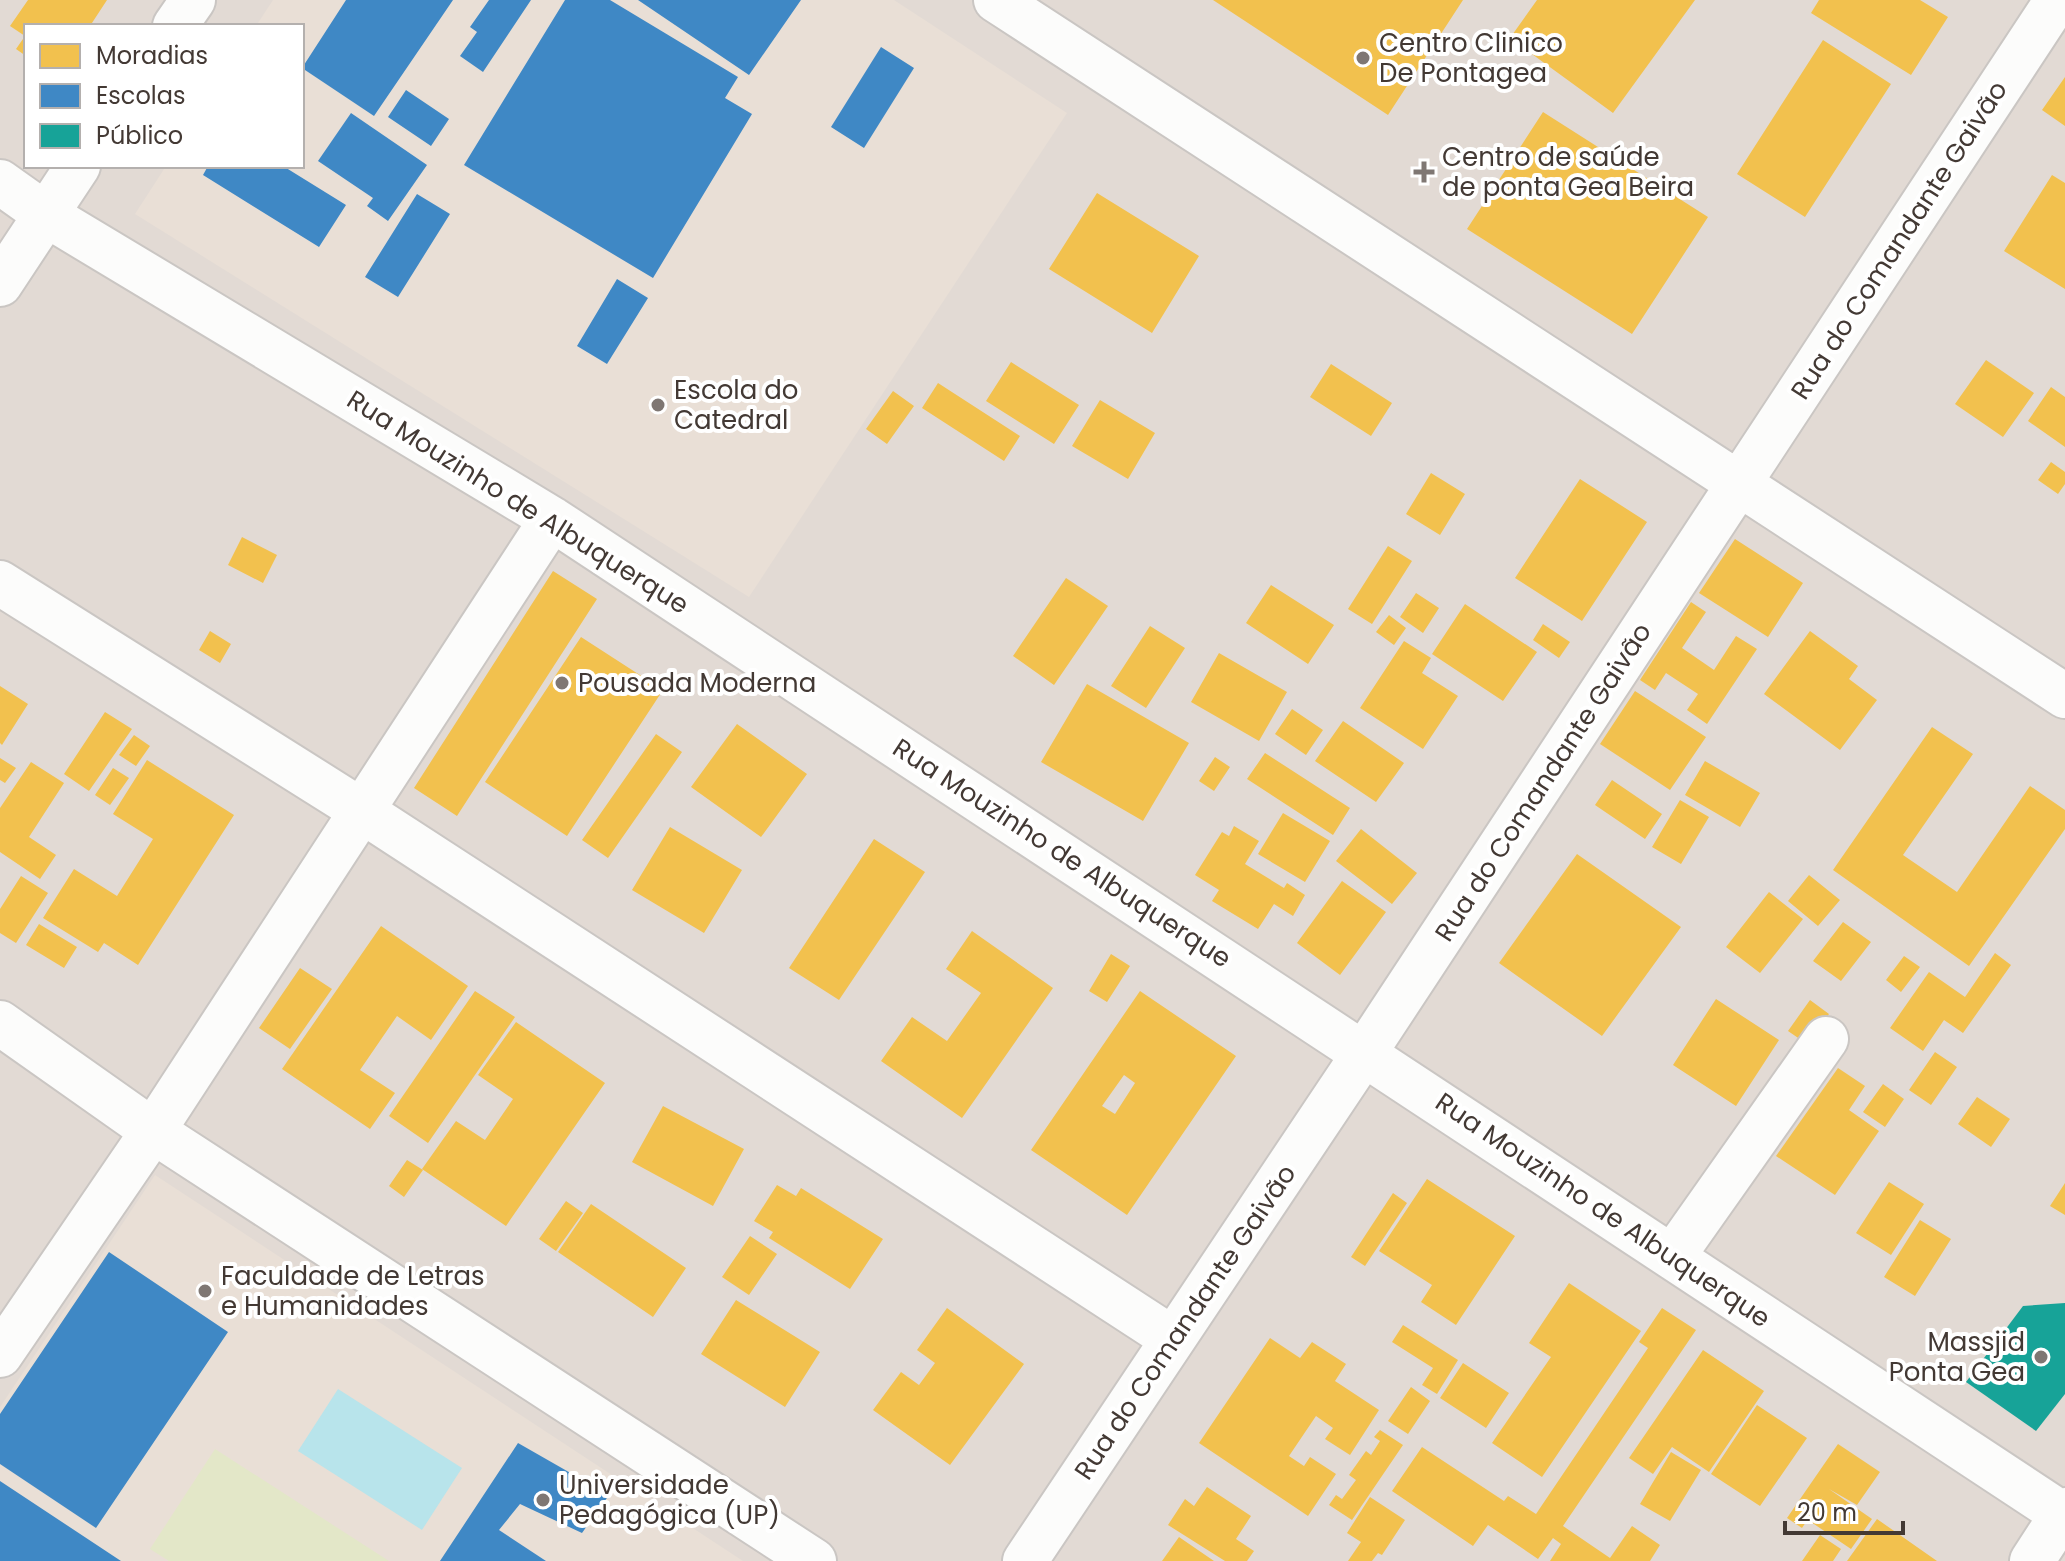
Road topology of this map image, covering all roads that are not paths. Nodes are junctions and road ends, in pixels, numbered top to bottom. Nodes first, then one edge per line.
1 (193, 0) edge
2 (996, 0) edge
3 (2057, 0) edge
4 (176, 24) edge
5 (77, 168) edge
6 (0, 182) edge
7 (45, 214) junction
8 (0, 284) edge
9 (1738, 485) junction
10 (552, 519) junction
11 (0, 583) edge
12 (2065, 696) edge
13 (362, 811) junction
14 (0, 1023) edge
15 (1826, 1039) dead end
16 (1365, 1052) junction
17 (153, 1131) junction
18 (1673, 1256) junction
19 (1173, 1339) junction
20 (0, 1355) edge
21 (2064, 1513) edge
22 (814, 1561) edge
23 (1025, 1561) edge
24 (2032, 1561) edge

1 - 4 street
2 - 9 street
3 - 9 street, Rua do Comandante Gaivão
5 - 7 street
6 - 7 street, Rua Mouzinho de Albuquerque
7 - 8 street
7 - 10 street, Rua Mouzinho de Albuquerque
9 - 12 street
9 - 16 street, Rua do Comandante Gaivão
10 - 13 street
10 - 16 street, Rua Mouzinho de Albuquerque
11 - 13 street
13 - 17 street
13 - 19 street
14 - 17 street
15 - 18 street
16 - 18 street, Rua Mouzinho de Albuquerque
16 - 19 street, Rua do Comandante Gaivão
17 - 20 street
17 - 22 street
18 - 21 street, Rua Mouzinho de Albuquerque
19 - 23 street, Rua do Comandante Gaivão
21 - 24 street

